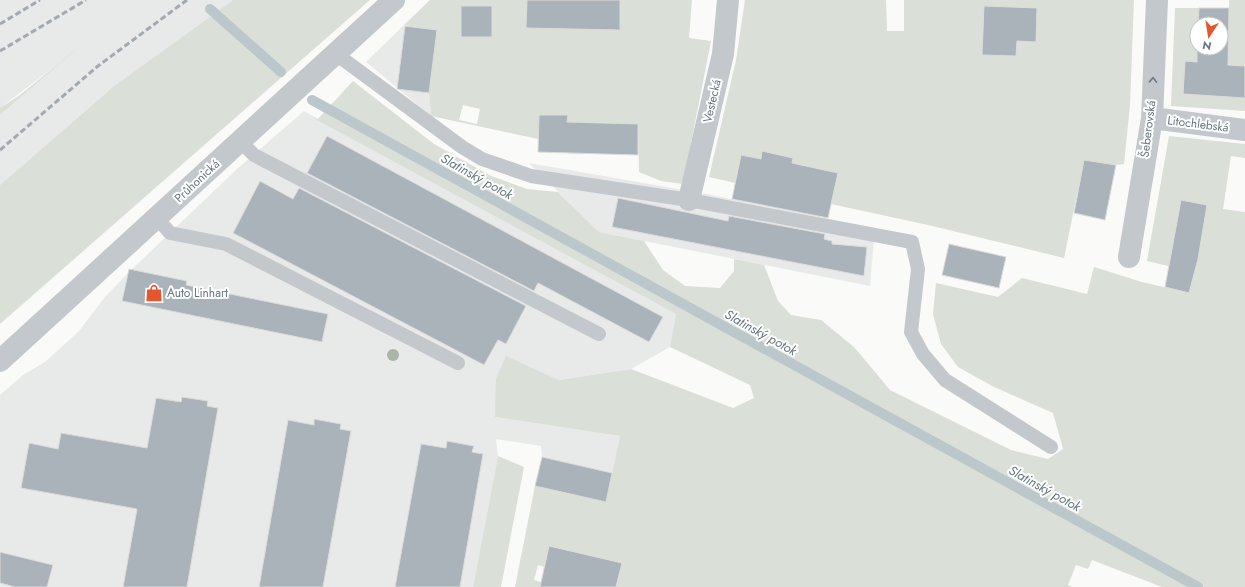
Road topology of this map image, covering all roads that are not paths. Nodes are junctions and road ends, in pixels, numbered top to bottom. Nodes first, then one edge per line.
1 (394, 0) edge
2 (728, 0) edge
3 (1157, 0) edge
4 (336, 54) junction
5 (1152, 118) junction
6 (1245, 130) edge
7 (240, 141) junction
8 (689, 200) junction
9 (157, 218) junction
10 (1128, 257) dead end
11 (599, 334) dead end
12 (0, 361) edge
13 (458, 363) dead end
14 (1051, 447) dead end

1 - 4 street, Průhonická
2 - 8 street, Vestecká
5 -> 3 street, Šeberovská
4 - 7 street, Průhonická
4 - 8 lane
5 - 6 street, Litochlebská
5 - 10 street, Šeberovská
7 - 9 street, Průhonická
7 - 11 lane
8 - 14 lane
9 - 12 street, Průhonická
9 - 13 lane

